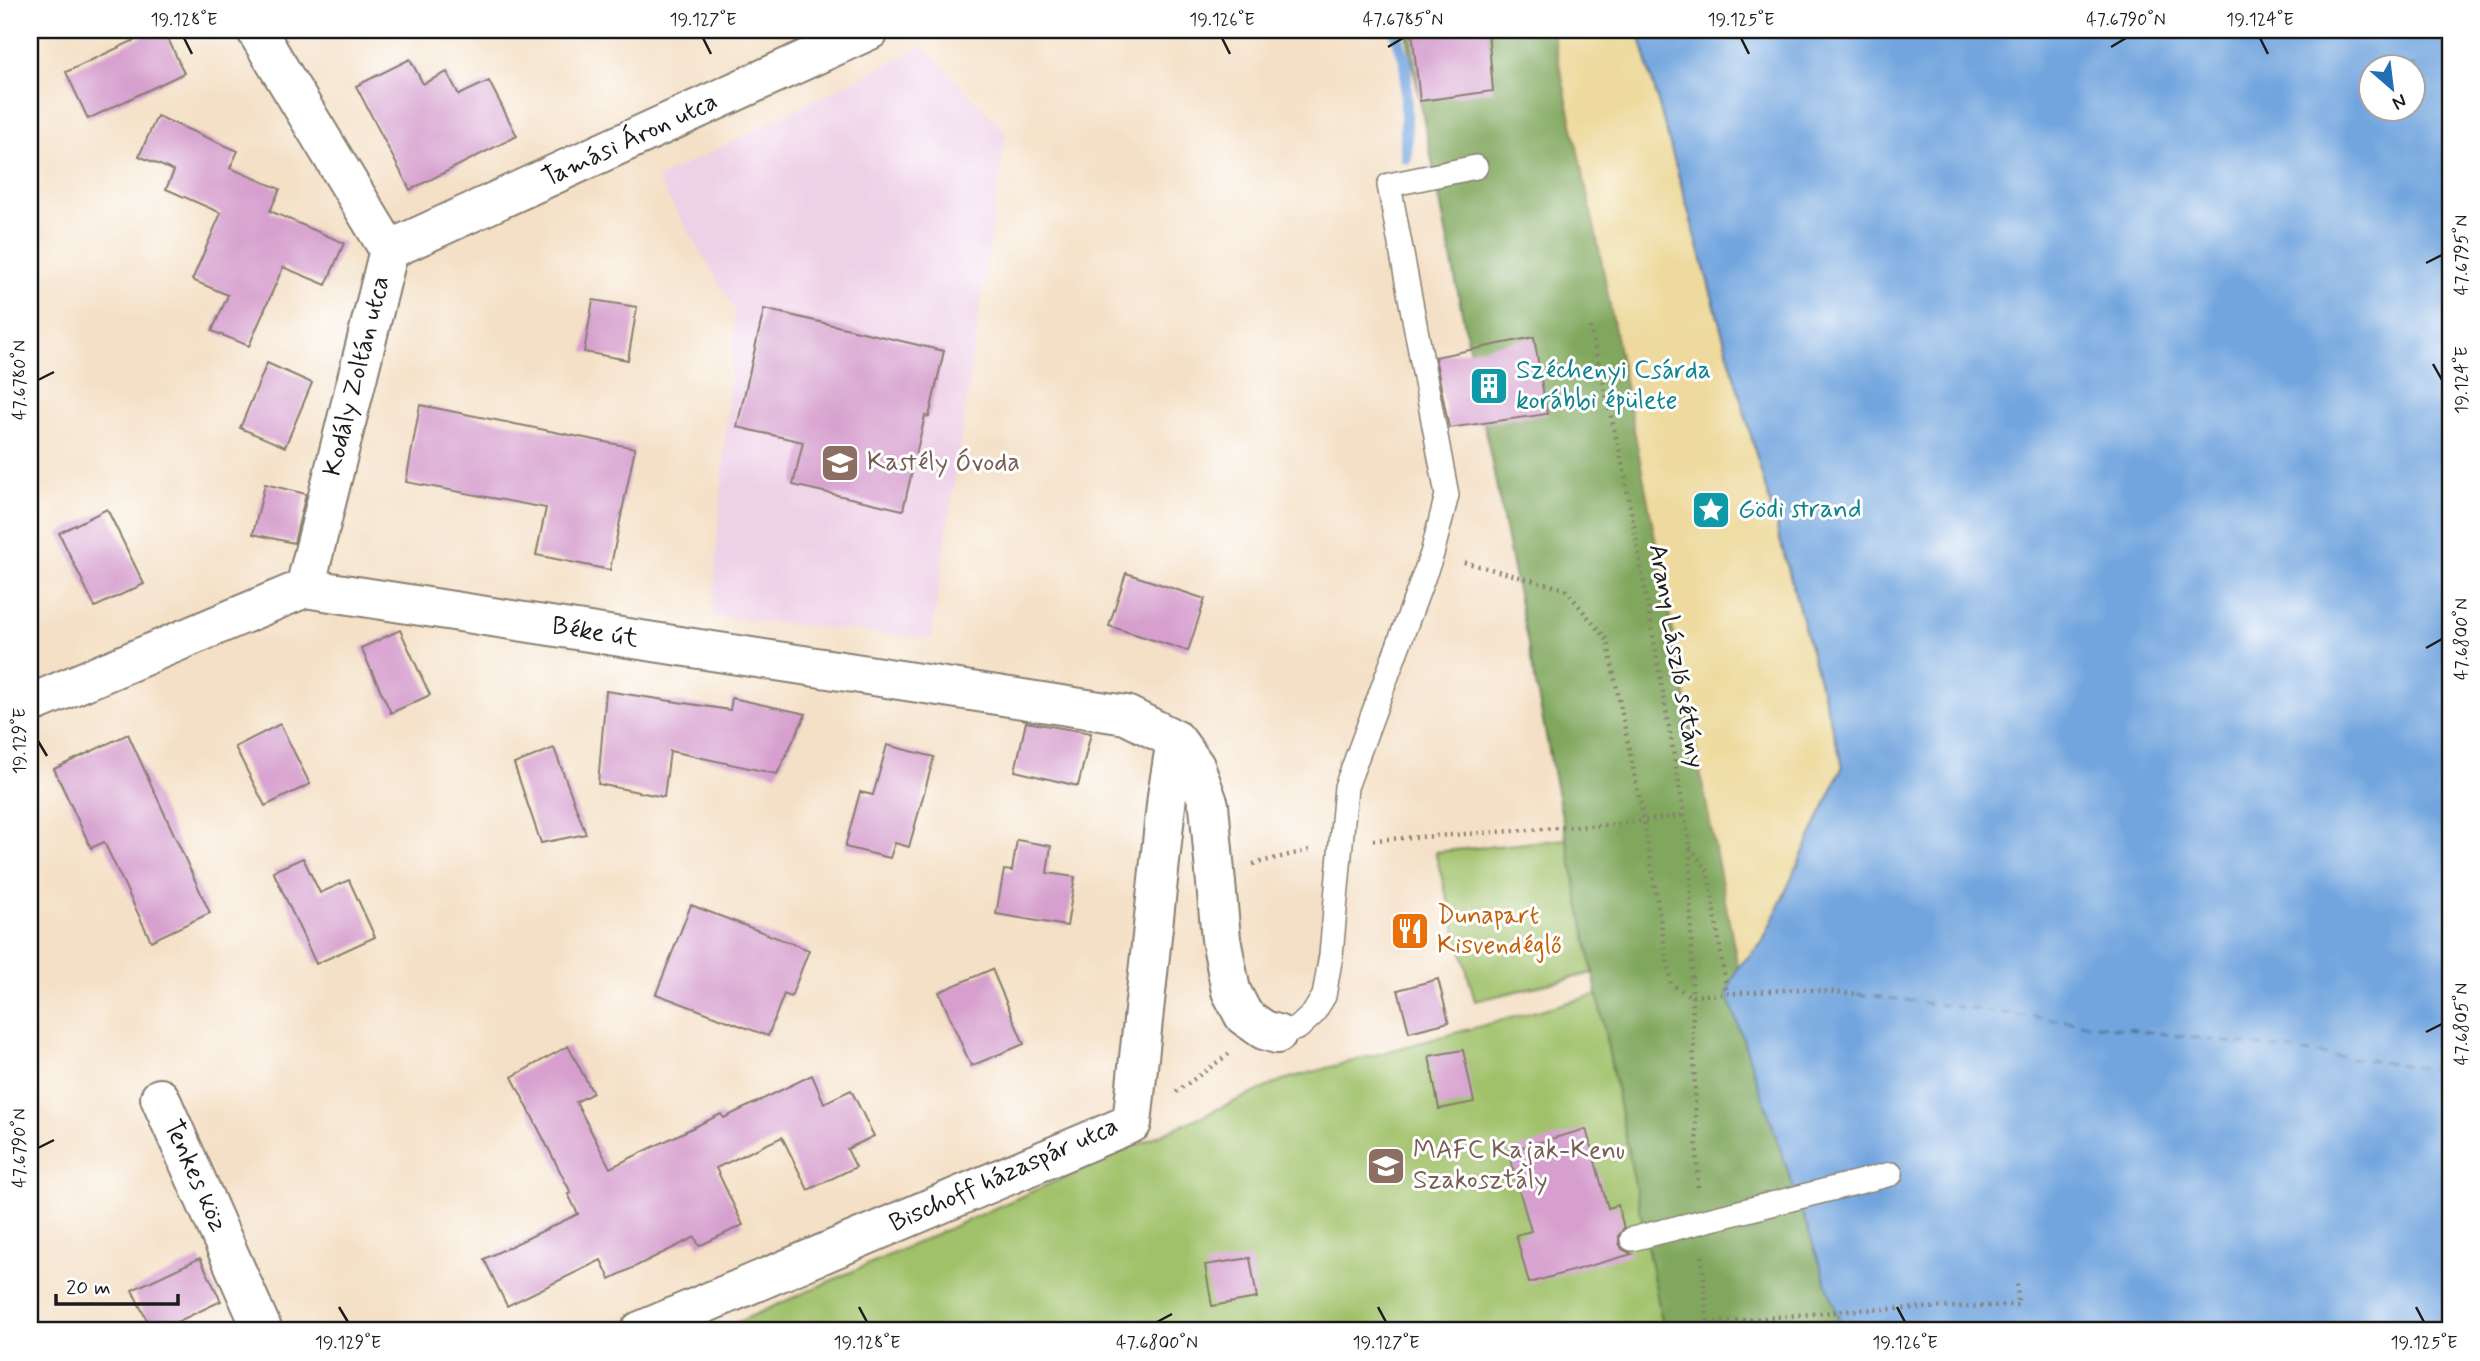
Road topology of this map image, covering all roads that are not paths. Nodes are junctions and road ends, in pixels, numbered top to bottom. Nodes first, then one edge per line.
1 (256, 30) edge
2 (870, 30) edge
3 (1476, 167) dead end
4 (389, 250) junction
5 (305, 588) junction
6 (30, 704) edge
7 (1176, 740) junction
8 (1271, 1032) joint
9 (160, 1098) dead end
10 (1891, 1174) dead end
11 (1632, 1239) dead end
12 (263, 1331) edge
13 (640, 1331) edge

1 - 4 street, Kodály Zoltán utca
2 - 4 street, Tamási Áron utca
3 - 8 lane
4 - 5 street, Kodály Zoltán utca
5 - 6 street
5 - 7 street, Béke út
7 - 8 street
7 - 13 street, Bischoff házaspár utca
9 - 12 street, Tenkes köz
10 - 11 lane

